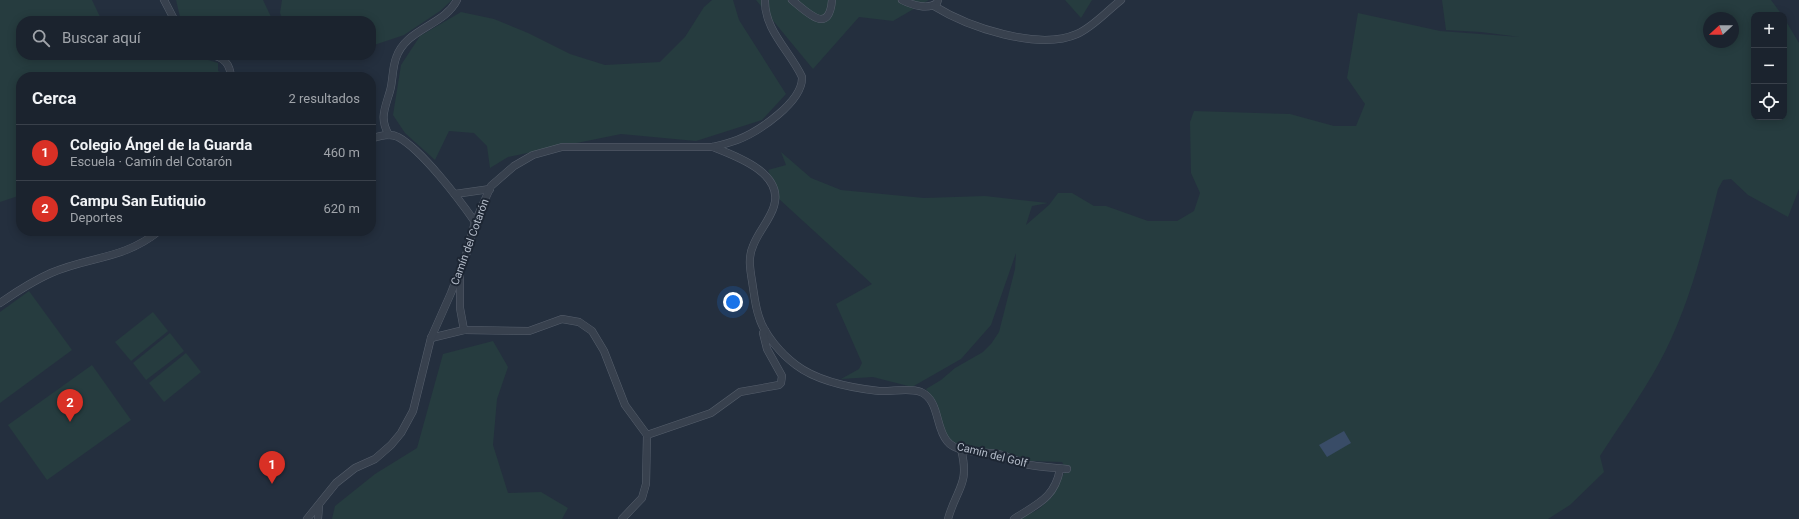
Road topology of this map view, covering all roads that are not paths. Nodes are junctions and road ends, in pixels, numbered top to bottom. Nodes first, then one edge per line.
1 (164, 0) edge
2 (457, 0) edge
3 (765, 0) edge
4 (792, 0) edge
5 (832, 0) edge
6 (902, 0) edge
7 (1121, 0) edge
8 (936, 3) edge
9 (172, 16) edge
10 (224, 60) edge
11 (229, 72) edge
12 (388, 135) junction
13 (376, 138) edge
14 (713, 147) junction
15 (490, 189) junction
16 (455, 194) junction
17 (476, 222) junction
18 (153, 236) edge
19 (460, 270) junction
20 (0, 303) edge
21 (464, 330) junction
22 (765, 330) junction
23 (431, 338) junction
24 (647, 435) junction
25 (960, 449) junction
26 (320, 506) junction
27 (307, 519) edge
28 (318, 519) edge
29 (622, 519) edge
30 (948, 519) edge
31 (1014, 519) edge

1 - 9 street
2 - 12 street
3 - 14 street, Camín del Cotarón
4 - 5 street
6 - 8 street
7 - 8 street
10 - 11 street
12 - 13 street
12 - 16 street
14 - 15 street, Camín del Cotarón
14 - 22 street, Camín del Golf
15 - 16 street
15 - 17 street, Camín del Cotarón
16 - 17 street
17 - 19 street, Camín del Cotarón
18 - 20 street
19 - 21 street
19 - 23 street, Camín del Cotarón
21 - 23 street
21 - 24 street
22 - 24 street
22 - 25 street, Camín del Golf
23 - 26 street, Camín del Cotarón
24 - 29 street
25 - 30 street
25 - 31 street, Camín del Golf
26 - 27 street, Camín del Cotarón
26 - 28 street

